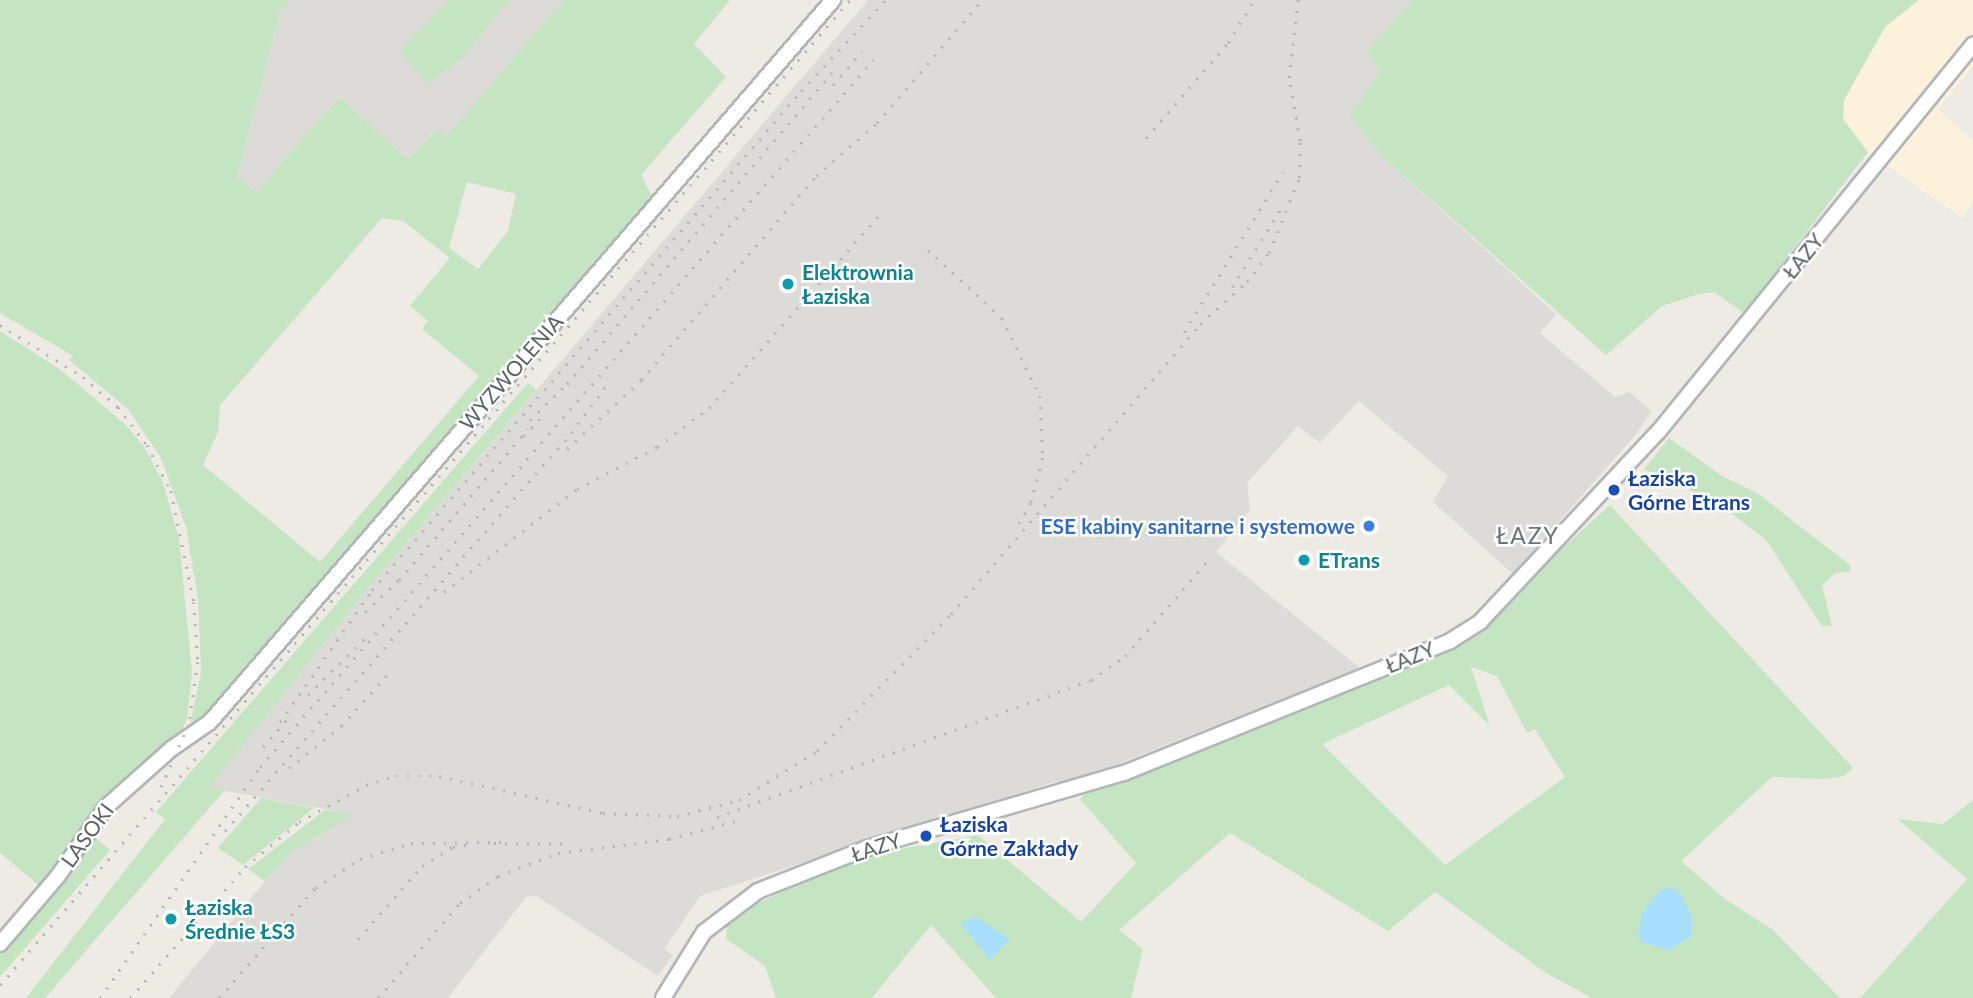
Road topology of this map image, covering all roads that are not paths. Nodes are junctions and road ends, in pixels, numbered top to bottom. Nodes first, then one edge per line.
1 (833, 0) edge
2 (1973, 44) edge
3 (185, 738) joint
4 (0, 943) edge
5 (663, 998) edge

1 - 3 street, WYZWOLENIA
2 - 5 street, ŁAZY
3 - 4 street, LASOKI

